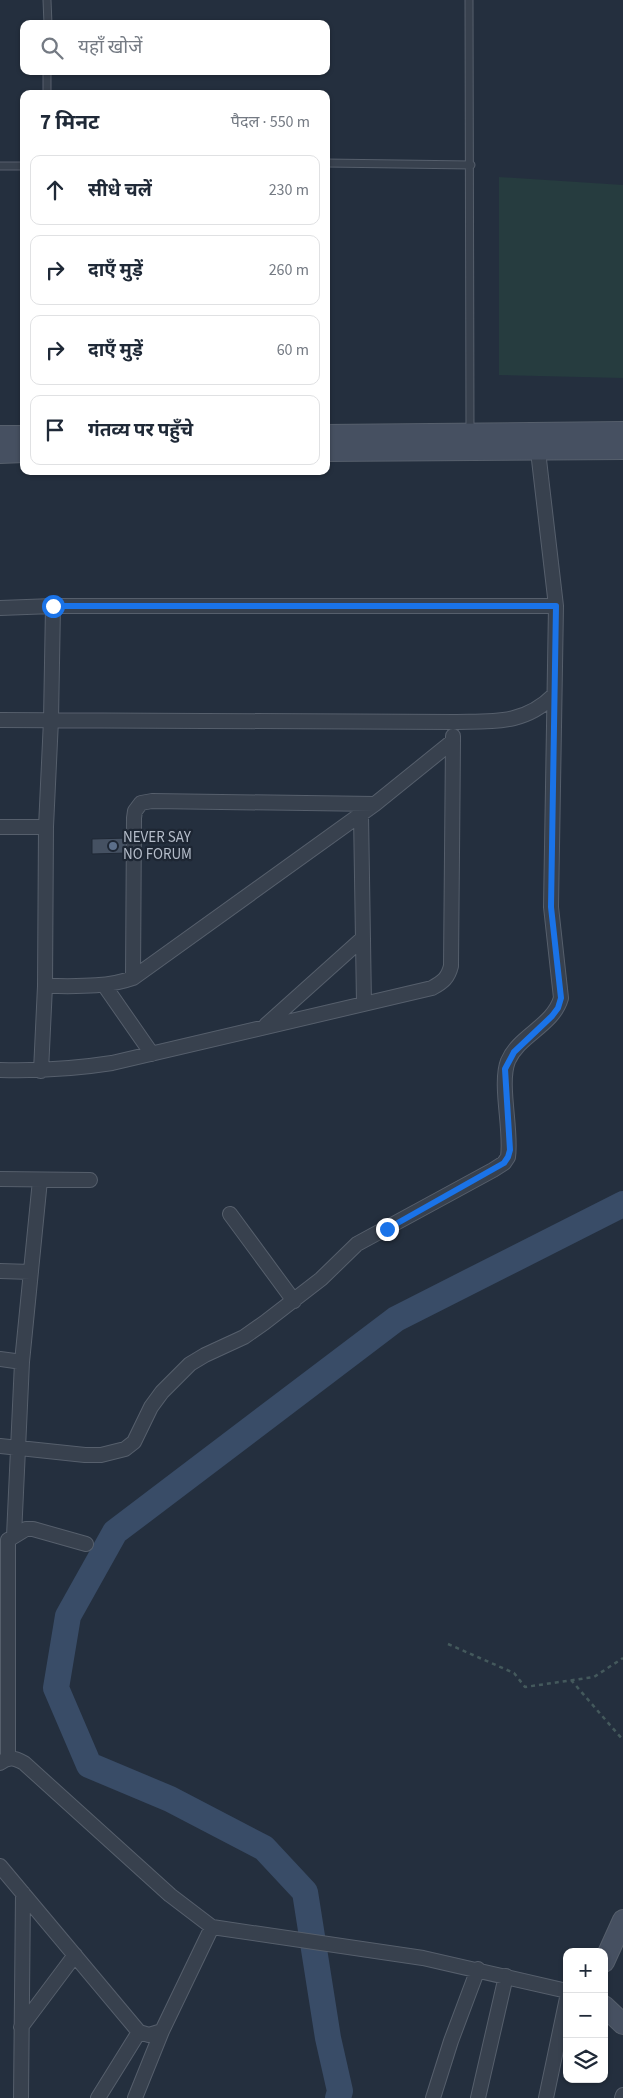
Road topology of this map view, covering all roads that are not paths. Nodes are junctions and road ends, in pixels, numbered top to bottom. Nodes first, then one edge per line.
1 (47, 0) edge
2 (469, 0) edge
3 (48, 20) edge
4 (47, 75) edge
5 (47, 90) edge
6 (330, 163) edge
7 (471, 165) junction
8 (0, 166) edge
9 (20, 166) edge
10 (623, 432) edge
11 (330, 435) edge
12 (470, 435) junction
13 (0, 436) edge
14 (20, 436) edge
15 (623, 449) edge
16 (330, 451) edge
17 (538, 451) junction
18 (20, 452) edge
19 (0, 453) edge
20 (53, 606) junction
21 (556, 606) junction
22 (0, 608) edge
23 (554, 696) junction
24 (0, 720) edge
25 (51, 720) junction
26 (454, 722) junction
27 (453, 741) junction
28 (375, 804) junction
29 (361, 814) junction
30 (0, 827) edge
31 (46, 827) junction
32 (363, 938) junction
33 (133, 978) junction
34 (104, 985) junction
35 (46, 986) junction
36 (364, 1004) junction
37 (263, 1028) junction
38 (152, 1054) junction
39 (0, 1070) edge
40 (42, 1071) junction
41 (0, 1180) edge
42 (40, 1180) junction
43 (90, 1180) dead end
44 (230, 1214) dead end
45 (0, 1271) edge
46 (31, 1272) junction
47 (294, 1301) junction
48 (0, 1359) edge
49 (22, 1362) junction
50 (0, 1446) edge
51 (18, 1448) junction
52 (7, 1540) edge
53 (86, 1544) dead end
54 (4, 1678) edge
55 (4, 1760) edge
56 (0, 1866) edge
57 (23, 1893) junction
58 (623, 1920) edge
59 (218, 1929) junction
60 (608, 1953) edge
61 (75, 1955) junction
62 (478, 1969) junction
63 (506, 1976) junction
64 (563, 1990) edge
65 (608, 2010) edge
66 (563, 2017) edge
67 (623, 2024) edge
68 (22, 2027) junction
69 (162, 2031) junction
70 (139, 2032) junction
71 (20, 2098) edge
72 (98, 2098) edge
73 (135, 2098) edge
74 (433, 2098) edge
75 (478, 2098) edge
76 (546, 2098) edge

1 - 3 lane
2 - 7 lane
4 - 5 lane
6 - 7 lane
7 - 12 lane
8 - 9 lane
10 - 12 main road
11 - 12 main road
13 - 14 main road
15 - 17 main road
16 - 17 main road
17 - 21 street
18 - 19 main road
20 - 21 street
20 - 22 street
20 - 25 street
21 - 23 street
23 - 26 street
23 - 47 street
24 - 25 street
25 - 26 street
25 - 31 street
26 - 27 street
27 - 28 street
27 - 36 street
28 - 29 street
28 - 33 street
29 - 32 street
29 - 33 street
30 - 31 street
31 - 35 street
32 - 36 street
32 - 37 street
33 - 34 street
34 - 35 street
34 - 38 street
35 - 40 street
36 - 37 street
37 - 38 street
38 - 40 street
39 - 40 street
41 - 42 street
42 - 43 street
42 - 46 street
44 - 47 street
45 - 46 street
46 - 49 street
47 - 51 street
48 - 49 street
49 - 51 street
50 - 51 street
51 - 52 street
52 - 53 street
52 - 54 street
54 - 55 street
55 - 59 street
56 - 57 street
57 - 61 street
57 - 68 street
58 - 60 main road
59 - 62 street
59 - 69 street
61 - 68 street
61 - 70 street
62 - 63 street
62 - 74 street
63 - 64 street
63 - 75 street
65 - 67 main road
66 - 76 street
68 - 71 street
69 - 70 street
69 - 73 street
70 - 72 street

